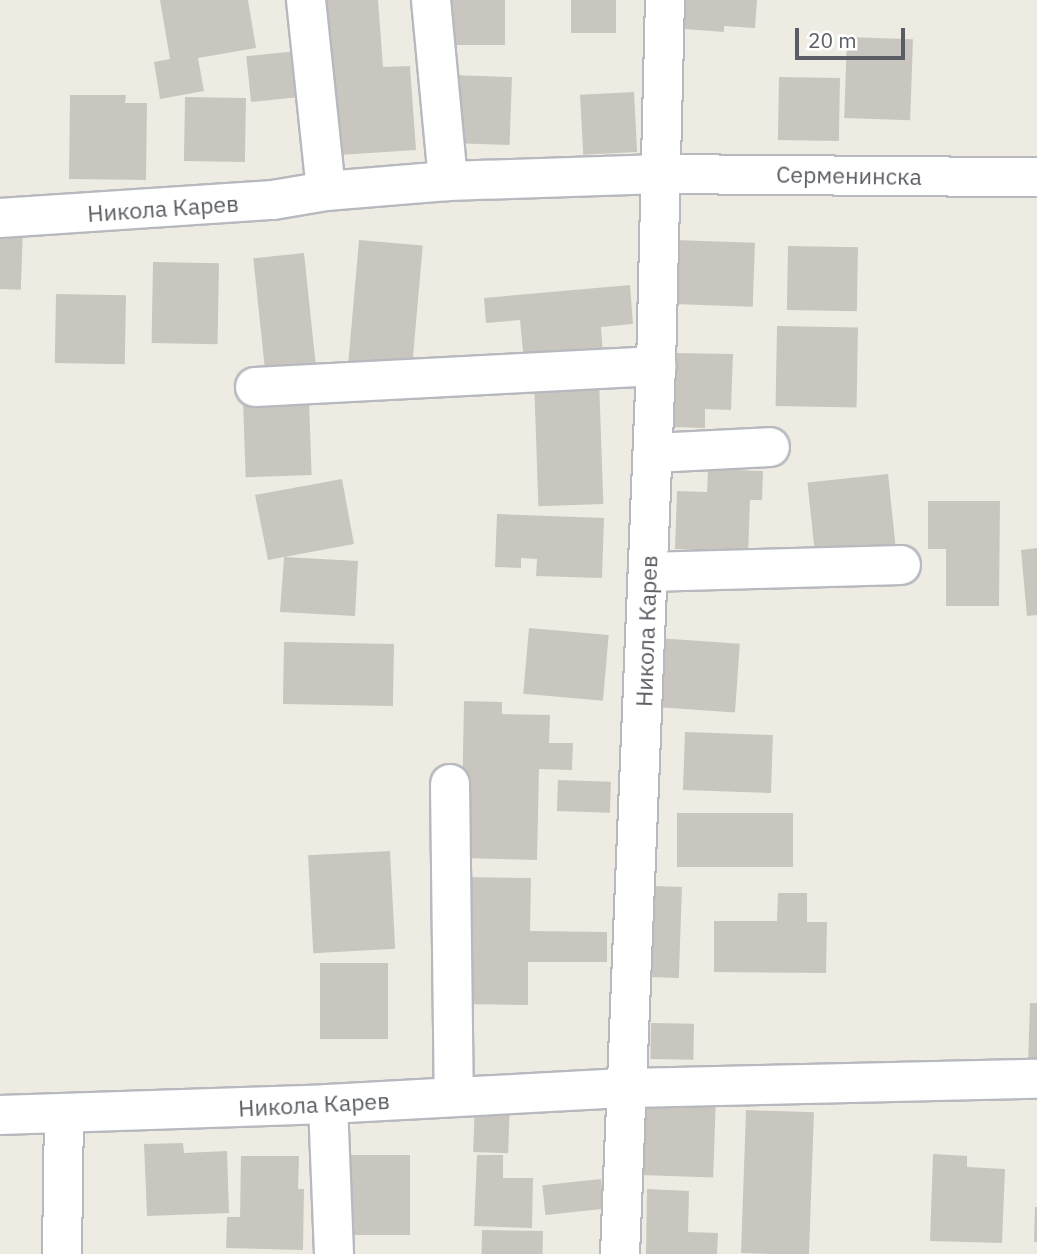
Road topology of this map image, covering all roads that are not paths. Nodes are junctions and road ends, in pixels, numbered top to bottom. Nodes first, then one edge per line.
1 (306, 0) edge
2 (432, 0) edge
3 (666, 0) edge
4 (661, 174) junction
5 (1037, 177) edge
6 (449, 181) junction
7 (326, 191) junction
8 (0, 218) edge
9 (656, 366) junction
10 (255, 387) dead end
11 (770, 447) dead end
12 (653, 453) junction
13 (901, 565) dead end
14 (648, 572) junction
15 (450, 784) dead end
16 (1037, 1079) edge
17 (628, 1087) junction
18 (454, 1096) junction
19 (328, 1104) junction
20 (0, 1115) edge
21 (64, 1115) junction
22 (62, 1254) edge
23 (334, 1254) edge
24 (620, 1254) edge

1 - 7 street
2 - 6 street
3 - 4 street, Никола Карев
4 - 5 street, Серменинска
4 - 6 street, Никола Карев
4 - 9 street, Никола Карев
6 - 7 street, Никола Карев
7 - 8 street, Никола Карев
9 - 10 street
9 - 12 street, Никола Карев
11 - 12 street
12 - 14 street, Никола Карев
13 - 14 street
14 - 17 street, Никола Карев
15 - 18 street
16 - 17 street
17 - 18 street, Никола Карев
17 - 24 street, Никола Карев
18 - 19 street, Никола Карев
19 - 21 street, Никола Карев
19 - 23 street
20 - 21 street, Никола Карев
21 - 22 street

